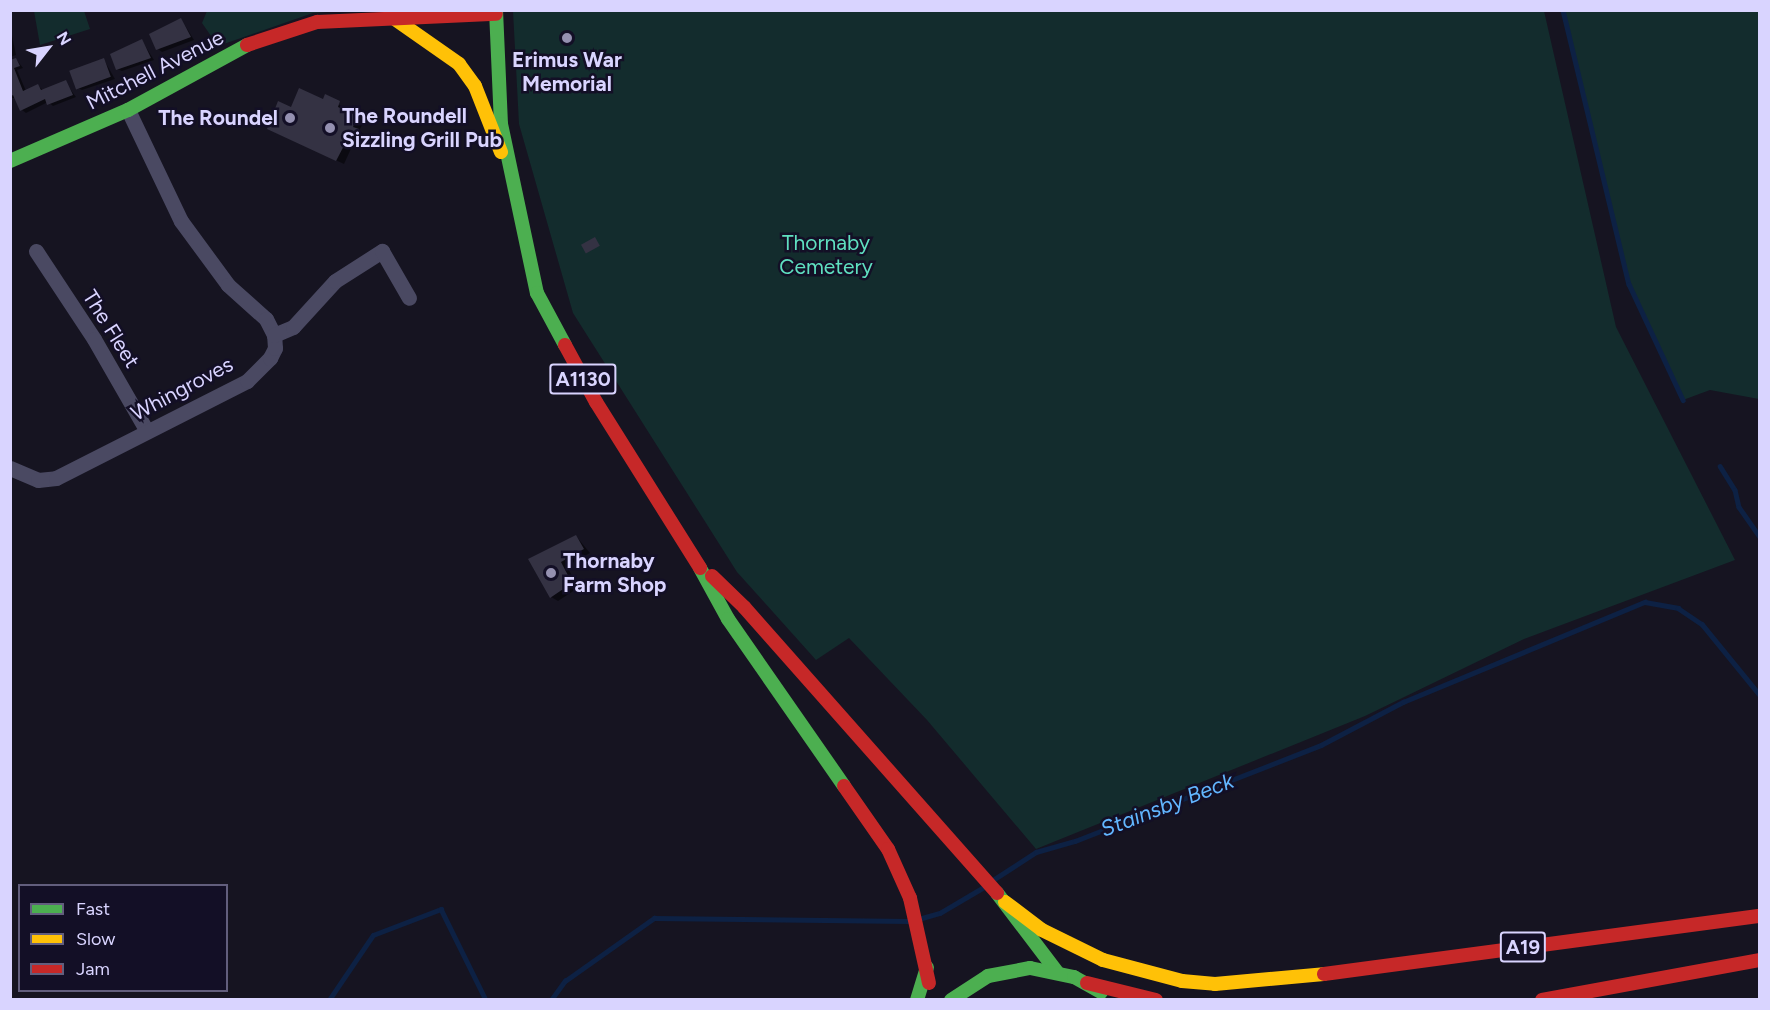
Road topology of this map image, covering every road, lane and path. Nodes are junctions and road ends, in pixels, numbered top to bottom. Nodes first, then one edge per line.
1 (496, 12) edge
2 (392, 17) junction
3 (128, 110) junction
4 (10, 162) edge
5 (513, 180) junction
6 (36, 251) dead end
7 (409, 298) dead end
8 (274, 335) junction
9 (147, 431) junction
10 (10, 468) edge
11 (696, 560) junction
12 (1002, 899) junction
13 (1760, 916) edge
14 (1760, 960) edge
15 (927, 968) junction
16 (1057, 972) junction
17 (1288, 979) junction
18 (1087, 983) junction
19 (1211, 998) edge
20 (917, 999) edge
21 (929, 999) edge
22 (951, 999) edge
23 (1111, 999) edge
24 (1156, 999) edge
25 (1542, 999) edge

1 - 2 main road, Mitchell Avenue
1 - 5 main road, A1130
2 - 3 main road, Mitchell Avenue
2 - 5 main road
3 - 4 main road, Mitchell Avenue
3 - 8 street
5 - 11 main road, A1130
6 - 9 street, The Fleet
7 - 8 street
8 - 9 street, Whingroves
9 - 10 street, Whingroves
11 - 12 main road, A1130
11 - 15 main road, A1130
12 - 16 main road, A1130
12 - 17 main road, A19
13 - 17 main road, A19
14 - 25 main road
15 - 20 main road
15 - 21 main road, A1130
16 - 18 main road
16 - 22 main road
17 - 19 main road, A19
18 - 23 main road
18 - 24 main road

